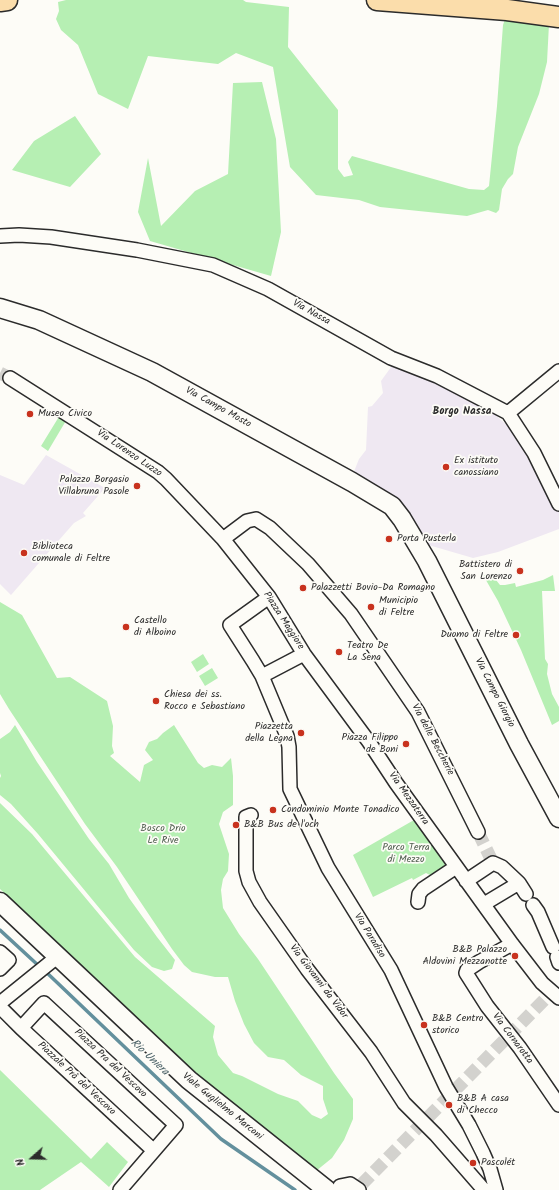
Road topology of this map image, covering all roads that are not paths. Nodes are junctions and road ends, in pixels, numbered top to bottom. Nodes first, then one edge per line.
1 (7, 0) edge
2 (377, 0) edge
3 (0, 1) edge
4 (559, 17) edge
5 (0, 236) edge
6 (0, 308) edge
7 (559, 371) edge
8 (10, 378) tunnel mouth
9 (508, 413) junction
10 (559, 504) edge
11 (392, 506) joint
12 (223, 539) junction
13 (265, 592) junction
14 (304, 654) junction
15 (262, 676) junction
16 (251, 815) dead end
17 (559, 818) edge
18 (478, 832) tunnel mouth
19 (456, 867) junction
20 (466, 881) junction
21 (519, 883) junction
22 (0, 902) edge
23 (418, 902) dead end
24 (484, 904) junction
25 (512, 944) junction
26 (0, 952) edge
27 (556, 956) edge
28 (52, 960) junction
29 (0, 968) edge
30 (559, 998) edge
31 (0, 1003) edge
32 (0, 1007) edge
33 (21, 1028) junction
34 (559, 1105) edge
35 (153, 1150) junction
36 (334, 1188) edge
37 (359, 1188) edge
38 (120, 1190) edge
39 (484, 1190) edge
40 (496, 1190) edge

1 - 3 main road
2 - 4 main road
5 - 9 street, Via Nassa
6 - 11 street, Via Campo Mosto
7 - 9 street
8 - 12 street, Via Lorenzo Luzzo
9 - 10 street, Via Nassa
11 - 17 street, Via Campo Giorgio
12 - 13 street, Via Lorenzo Luzzo
12 - 18 street, Via delle Beccherie
13 - 14 street, Piazza Maggiore
13 - 15 street, Via Paradiso
14 - 15 street, Piazza Maggiore
14 - 19 street, Via Mezzaterra
15 - 40 street, Via Paradiso
16 - 39 street, Via Giovanni da Vidor
19 - 20 street, Via Mezzaterra
19 - 23 street
20 - 21 street
20 - 24 street, Via Mezzaterra
21 - 24 street
21 - 27 street
22 - 28 street, Viale Guglielmo Marconi
24 - 25 street, Via Mezzaterra
25 - 30 street, Via Mezzaterra
25 - 34 street, Via Cornarotta
26 - 29 street
28 - 31 street
28 - 36 street, Viale Guglielmo Marconi
32 - 33 street, Piazzale Prà del Vescovo
33 - 35 street, Piazzale Prà del Vescovo
33 - 35 street, Piazza Pra del Vescovo
35 - 38 street
36 - 37 street

